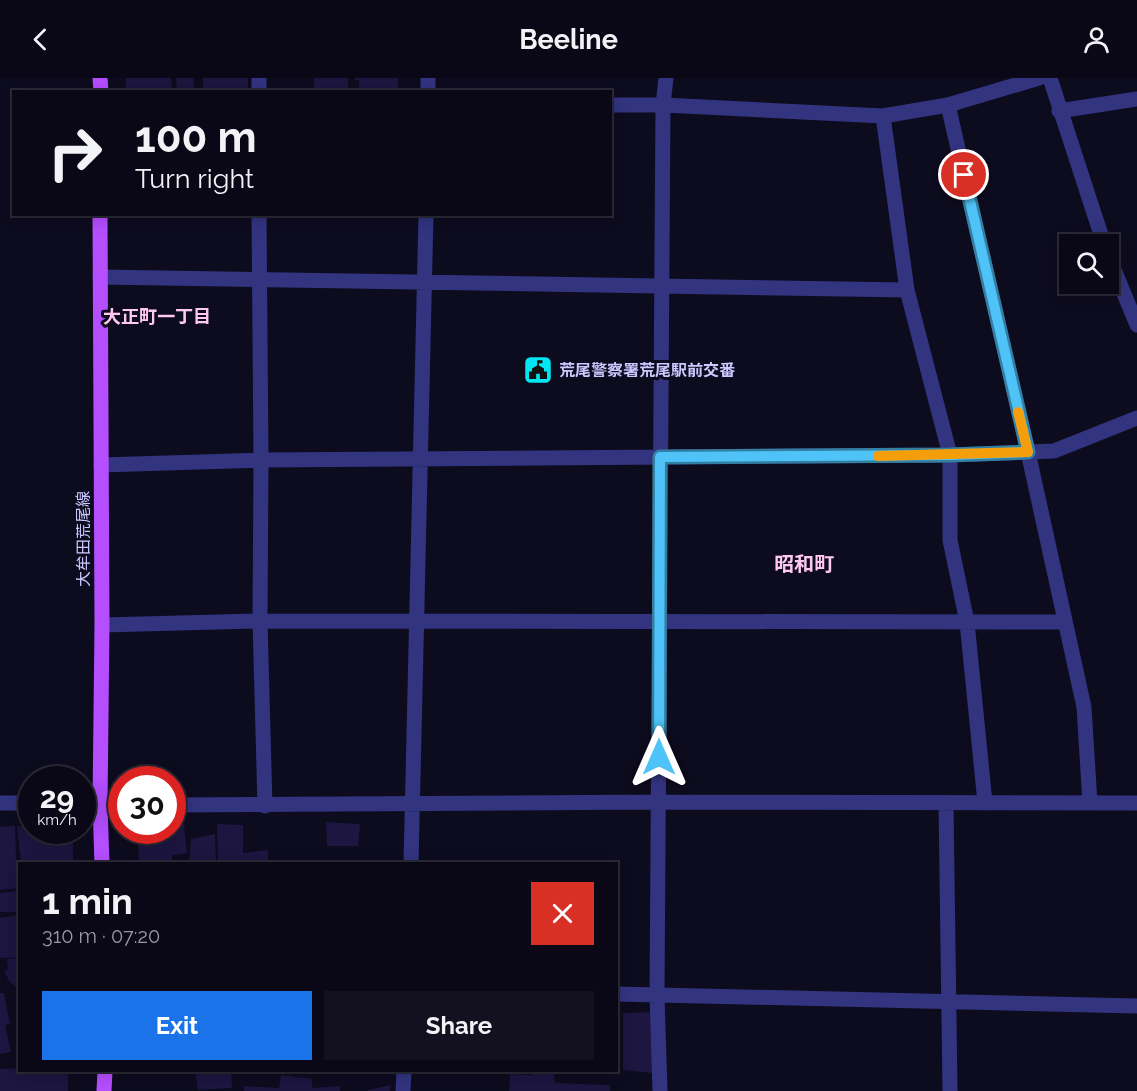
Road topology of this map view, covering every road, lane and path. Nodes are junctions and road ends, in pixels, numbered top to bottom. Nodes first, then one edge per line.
1 (666, 78) edge
2 (1039, 78) edge
3 (1050, 78) edge
4 (1137, 99) edge
5 (612, 105) edge
6 (663, 105) junction
7 (948, 105) junction
8 (1059, 111) junction
9 (883, 116) junction
10 (100, 216) edge
11 (259, 216) edge
12 (426, 216) edge
13 (1101, 234) edge
14 (100, 277) junction
15 (258, 280) junction
16 (424, 281) junction
17 (1119, 282) edge
18 (663, 286) junction
19 (907, 290) junction
20 (1137, 325) edge
21 (1137, 418) edge
22 (1028, 452) junction
23 (950, 455) junction
24 (660, 457) junction
25 (420, 459) junction
26 (261, 460) junction
27 (101, 465) junction
28 (260, 621) junction
29 (417, 621) junction
30 (968, 621) junction
31 (659, 622) junction
32 (1064, 622) junction
33 (102, 625) junction
34 (658, 802) junction
35 (946, 802) junction
36 (0, 803) edge
37 (18, 803) edge
38 (413, 803) junction
39 (985, 803) junction
40 (1090, 803) junction
41 (1137, 803) edge
42 (96, 804) edge
43 (100, 804) junction
44 (108, 804) edge
45 (186, 805) edge
46 (265, 806) junction
47 (102, 862) edge
48 (411, 862) edge
49 (618, 994) edge
50 (657, 995) junction
51 (950, 1002) junction
52 (1137, 1006) edge
53 (105, 1072) edge
54 (404, 1072) edge
55 (104, 1091) edge
56 (403, 1091) edge
57 (660, 1091) edge
58 (950, 1091) edge

1 - 6 street
2 - 7 street
3 - 8 street
4 - 8 street
5 - 6 street
6 - 9 street
6 - 18 street
7 - 9 street
7 - 22 street
8 - 13 street
9 - 19 street
10 - 14 main road, 大牟田荒尾線
11 - 15 street
12 - 16 street
14 - 15 street
14 - 27 main road, 大牟田荒尾線
15 - 16 street
15 - 26 street
16 - 18 street
16 - 25 street
17 - 20 street
18 - 19 street
18 - 24 street
19 - 23 street
21 - 22 street
22 - 23 street
22 - 32 street
23 - 24 street
23 - 30 street
24 - 25 street
24 - 31 street
25 - 26 street
25 - 29 street
26 - 27 street
26 - 28 street
27 - 33 main road, 大牟田荒尾線
28 - 29 street
28 - 33 street
28 - 46 street
29 - 31 street
29 - 38 street
30 - 31 street
30 - 32 street
30 - 39 street
31 - 34 street
32 - 40 street
33 - 43 main road, 大牟田荒尾線
34 - 35 street
34 - 38 street
34 - 50 street
35 - 39 street
35 - 51 street
36 - 37 street
38 - 46 street
38 - 48 street
39 - 40 street
40 - 41 street
42 - 43 street
43 - 44 street
43 - 47 main road, 大牟田荒尾線
45 - 46 street
49 - 50 street
50 - 51 street
50 - 57 street
51 - 52 street
51 - 58 street
53 - 55 main road
54 - 56 street

